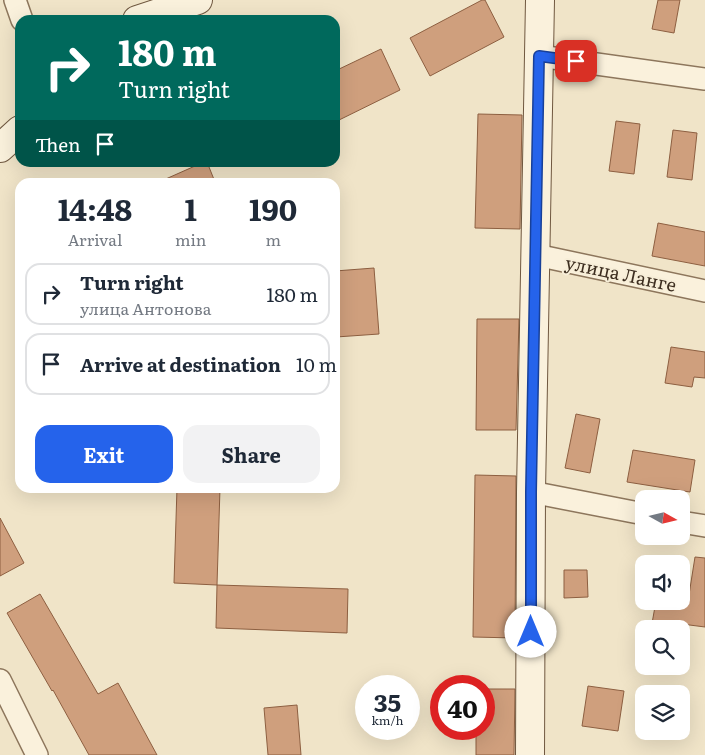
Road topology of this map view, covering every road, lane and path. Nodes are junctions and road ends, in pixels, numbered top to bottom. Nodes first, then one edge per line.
1 (15, 0) edge
2 (198, 0) edge
3 (540, 0) edge
4 (20, 15) edge
5 (152, 15) edge
6 (539, 56) junction
7 (705, 79) edge
8 (15, 134) edge
9 (0, 148) edge
10 (536, 255) junction
11 (705, 291) edge
12 (531, 492) junction
13 (635, 512) edge
14 (690, 524) edge
15 (705, 526) edge
16 (0, 680) edge
17 (536, 754) edge
18 (37, 755) edge

1 - 4 street
2 - 5 street
3 - 6 street
6 - 7 street
6 - 10 street
8 - 9 street
10 - 11 street, улица Ланге
10 - 12 street
12 - 13 street
12 - 17 street
14 - 15 street
16 - 18 street

